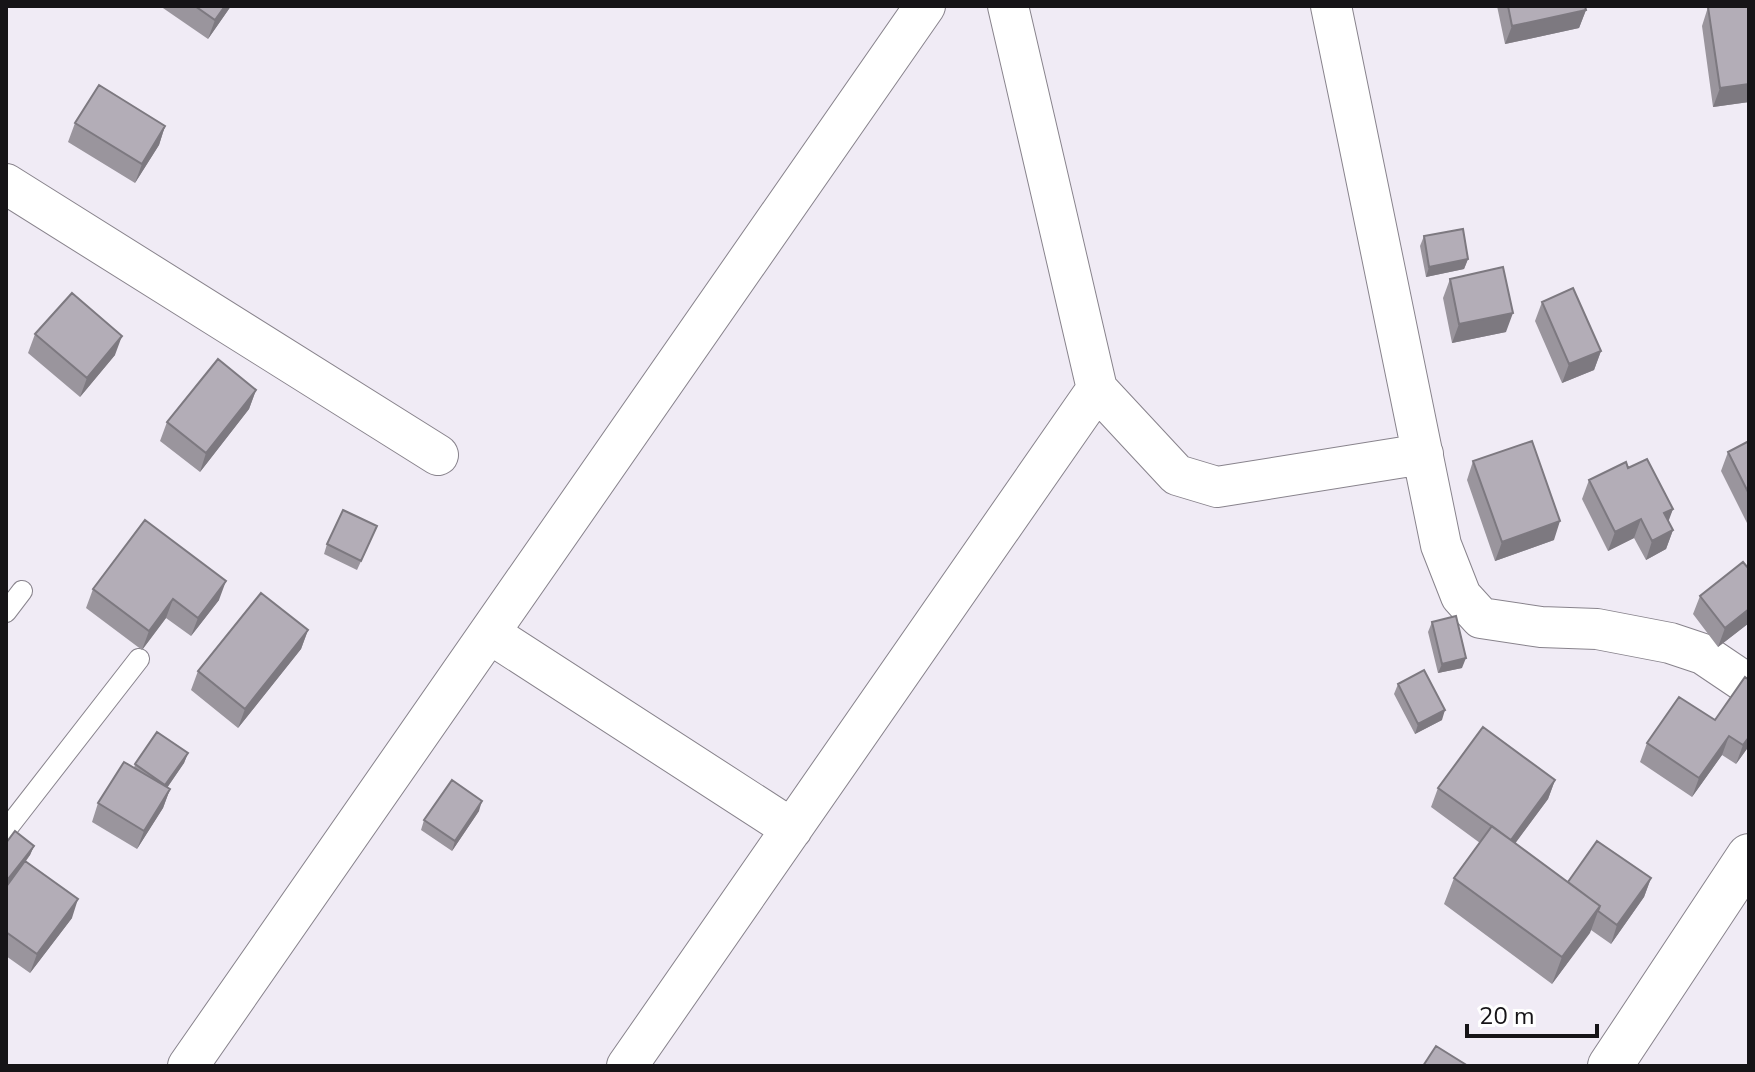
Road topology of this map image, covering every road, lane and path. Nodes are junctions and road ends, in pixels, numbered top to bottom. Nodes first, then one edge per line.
1 (925, 6) edge
2 (1008, 6) edge
3 (1331, 6) edge
4 (6, 184) edge
5 (1097, 389) junction
6 (1423, 454) junction
7 (438, 455) dead end
8 (22, 591) dead end
9 (6, 612) edge
10 (489, 633) junction
11 (139, 659) dead end
12 (1749, 685) edge
13 (792, 829) junction
14 (6, 830) edge
15 (1749, 856) edge
16 (188, 1066) edge
17 (627, 1066) edge
18 (1610, 1066) edge

1 - 10 street
2 - 5 street
3 - 6 street
4 - 7 street
5 - 6 street
5 - 13 street
6 - 12 street
8 - 9 lane
10 - 13 street
10 - 16 street
11 - 14 lane
13 - 17 street
15 - 18 street

